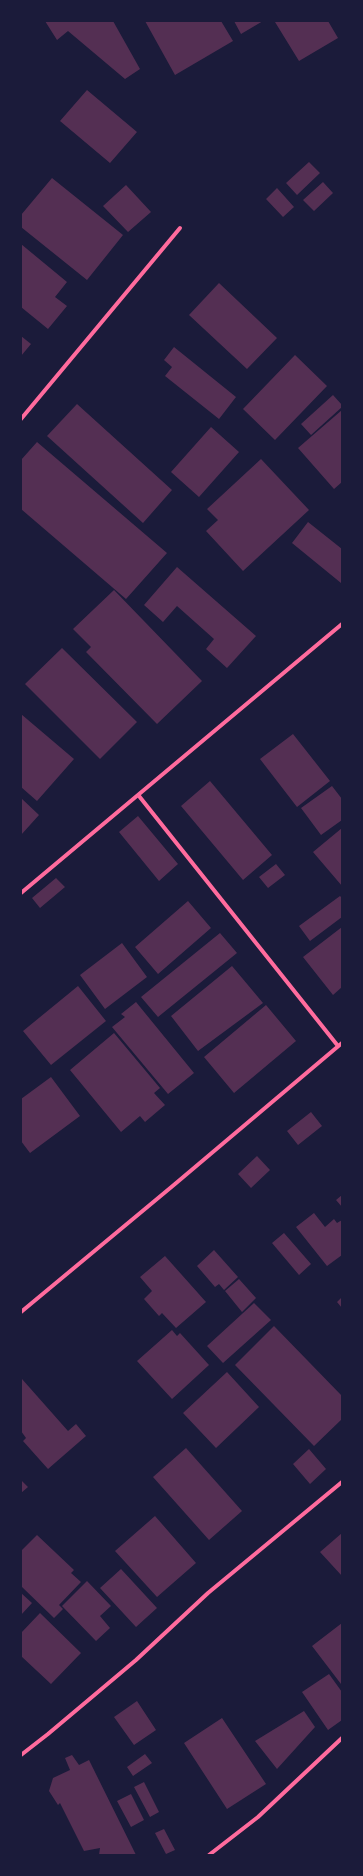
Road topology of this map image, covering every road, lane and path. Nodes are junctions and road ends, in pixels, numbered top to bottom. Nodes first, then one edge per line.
1 (180, 228) dead end
2 (21, 420) edge
3 (342, 624) edge
4 (139, 796) junction
5 (21, 893) edge
6 (340, 1044) edge
7 (21, 1312) edge
8 (342, 1482) edge
9 (342, 1738) edge
10 (21, 1755) edge
11 (209, 1855) edge

1 - 2 street
3 - 4 street
4 - 5 street
4 - 6 street
6 - 7 street
8 - 10 street
9 - 11 street

